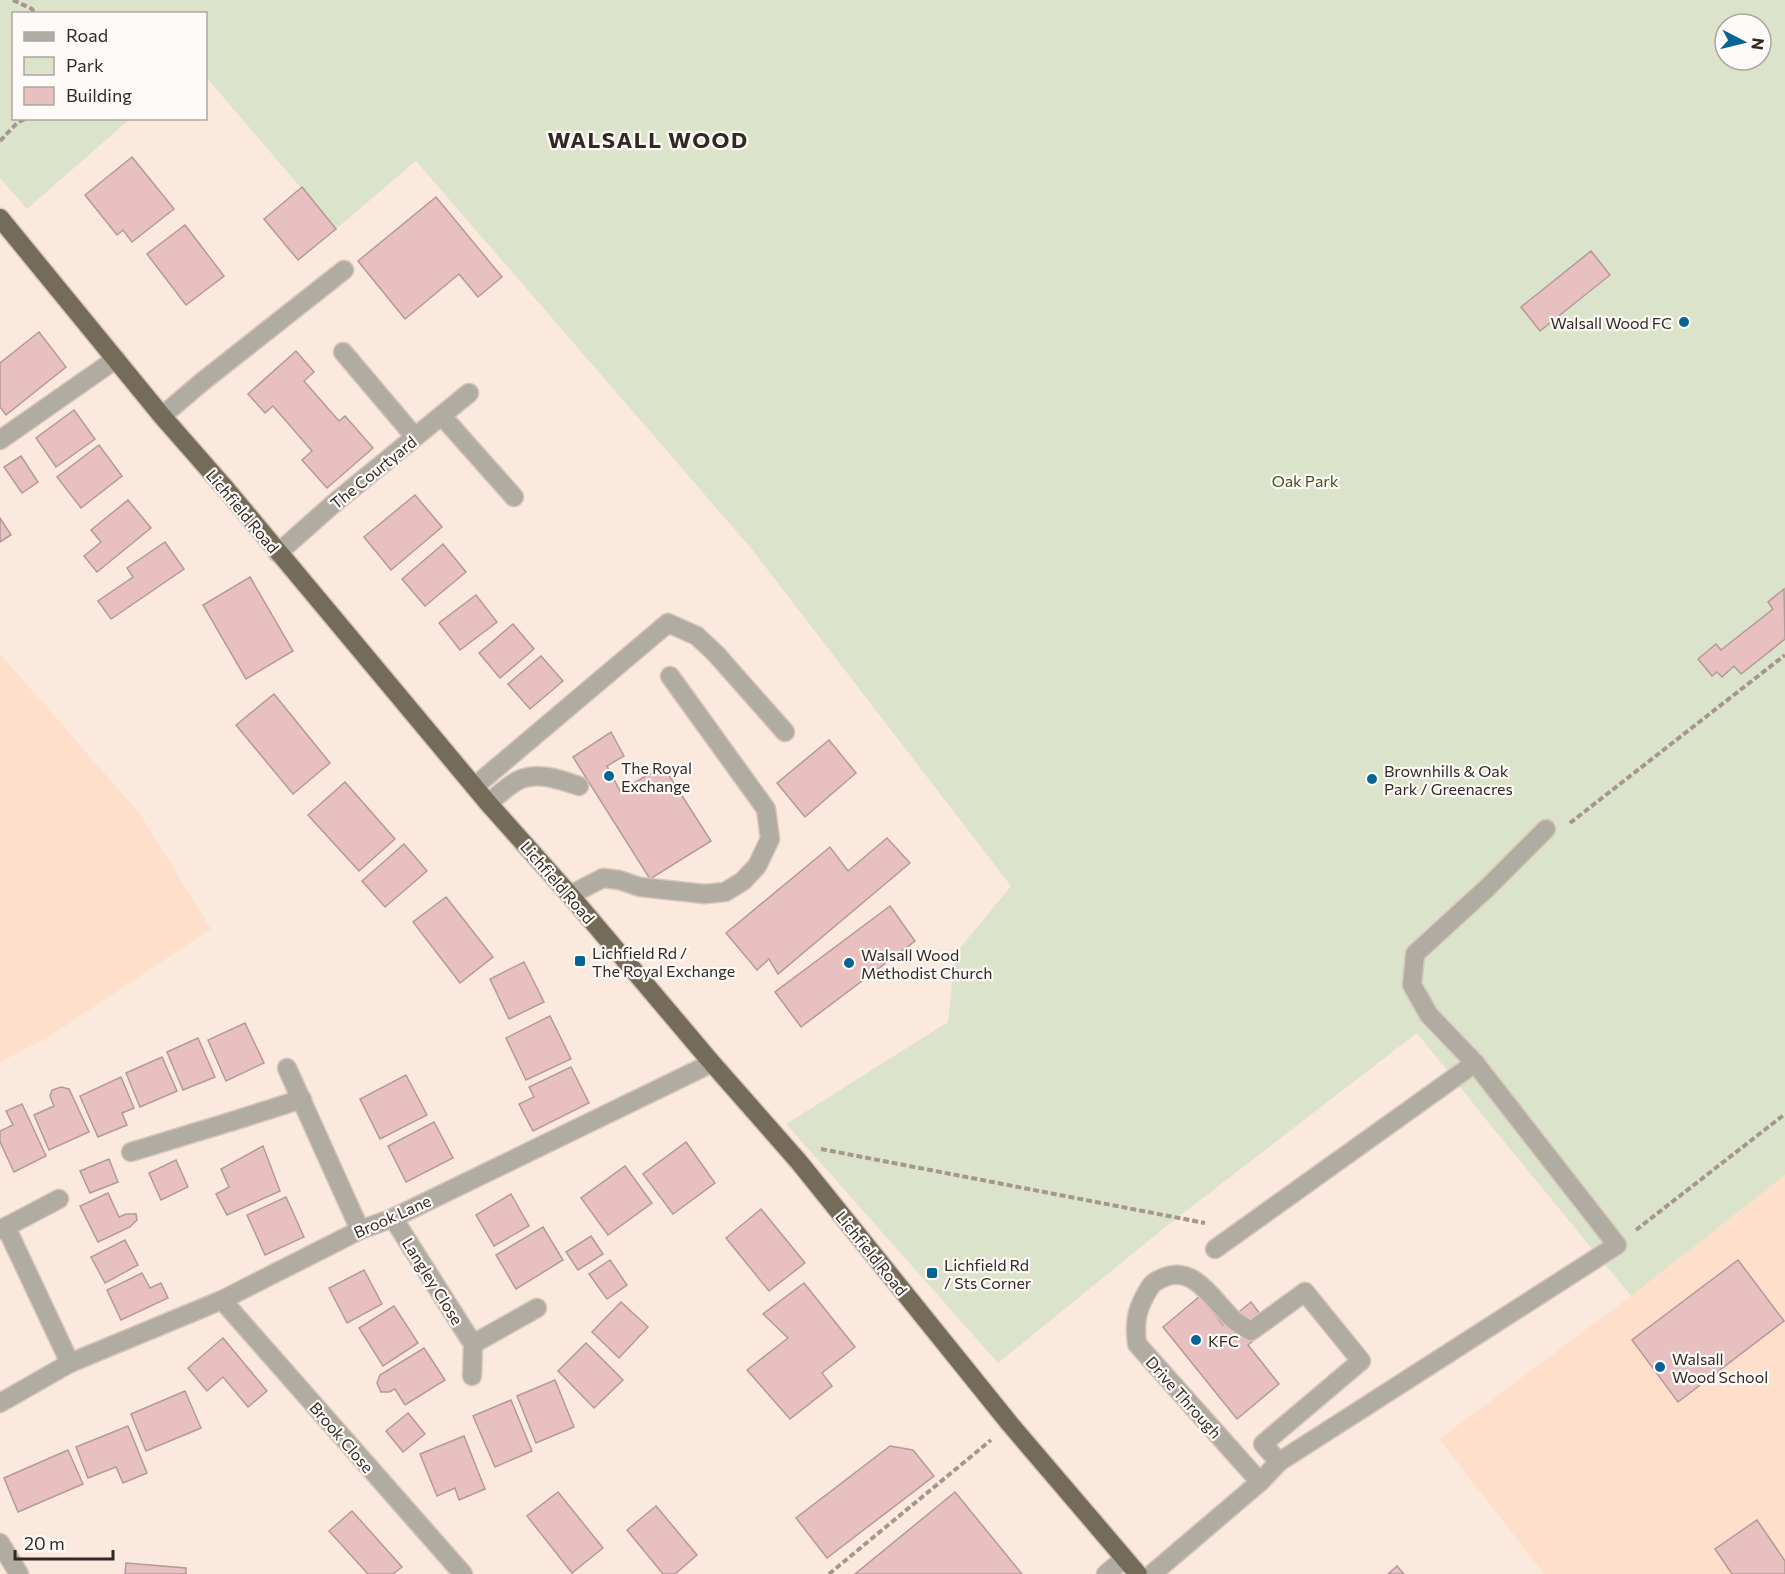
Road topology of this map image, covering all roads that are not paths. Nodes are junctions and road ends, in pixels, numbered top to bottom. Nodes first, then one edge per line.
1 (0, 218) edge
2 (344, 270) dead end
3 (343, 352) dead end
4 (116, 359) junction
5 (469, 393) dead end
6 (162, 416) junction
7 (442, 416) junction
8 (415, 437) junction
9 (0, 440) edge
10 (514, 497) dead end
11 (278, 553) junction
12 (670, 676) dead end
13 (784, 732) dead end
14 (475, 786) junction
15 (579, 786) dead end
16 (488, 803) junction
17 (1553, 829) road end
18 (570, 895) junction
19 (712, 1063) junction
20 (1475, 1064) junction
21 (287, 1068) dead end
22 (302, 1099) junction
23 (131, 1152) dead end
24 (59, 1199) dead end
25 (393, 1218) junction
26 (3, 1228) edge
27 (360, 1230) junction
28 (1215, 1250) dead end
29 (222, 1300) junction
30 (537, 1308) dead end
31 (473, 1344) junction
32 (70, 1363) junction
33 (472, 1376) dead end
34 (0, 1403) edge
35 (1279, 1462) junction
36 (1260, 1482) junction
37 (0, 1543) edge
38 (1124, 1559) junction
39 (19, 1574) edge
40 (463, 1574) edge
41 (1106, 1574) edge
42 (1138, 1574) edge
43 (1152, 1574) edge

1 - 4 highway, Lichfield Road
2 - 6 street
3 - 8 street
4 - 6 highway, Lichfield Road
4 - 9 street
5 - 7 street, The Courtyard
6 - 11 highway, Lichfield Road
7 - 8 street, The Courtyard
7 - 10 street
8 - 11 street, The Courtyard
11 - 14 highway, Lichfield Road
12 - 18 street
13 - 14 street
14 - 16 highway, Lichfield Road
15 - 16 street
16 - 18 highway, Lichfield Road
17 - 20 street
18 - 19 highway, Lichfield Road
19 - 25 street, Brook Lane
19 - 38 highway, Lichfield Road
20 - 28 street
20 - 35 street
21 - 22 street
22 - 23 street
22 - 27 street
24 - 26 street
25 - 27 street, Brook Lane
25 - 31 street, Langley Close
26 - 32 street
27 - 29 street, Brook Lane
29 - 32 street, Brook Lane
29 - 40 street, Brook Close
30 - 31 street
31 - 33 street
32 - 34 street, Brook Lane
35 - 36 street
35 - 36 street, Drive Through
36 - 43 street
37 - 39 street
38 - 41 street
38 - 42 highway, Lichfield Road

